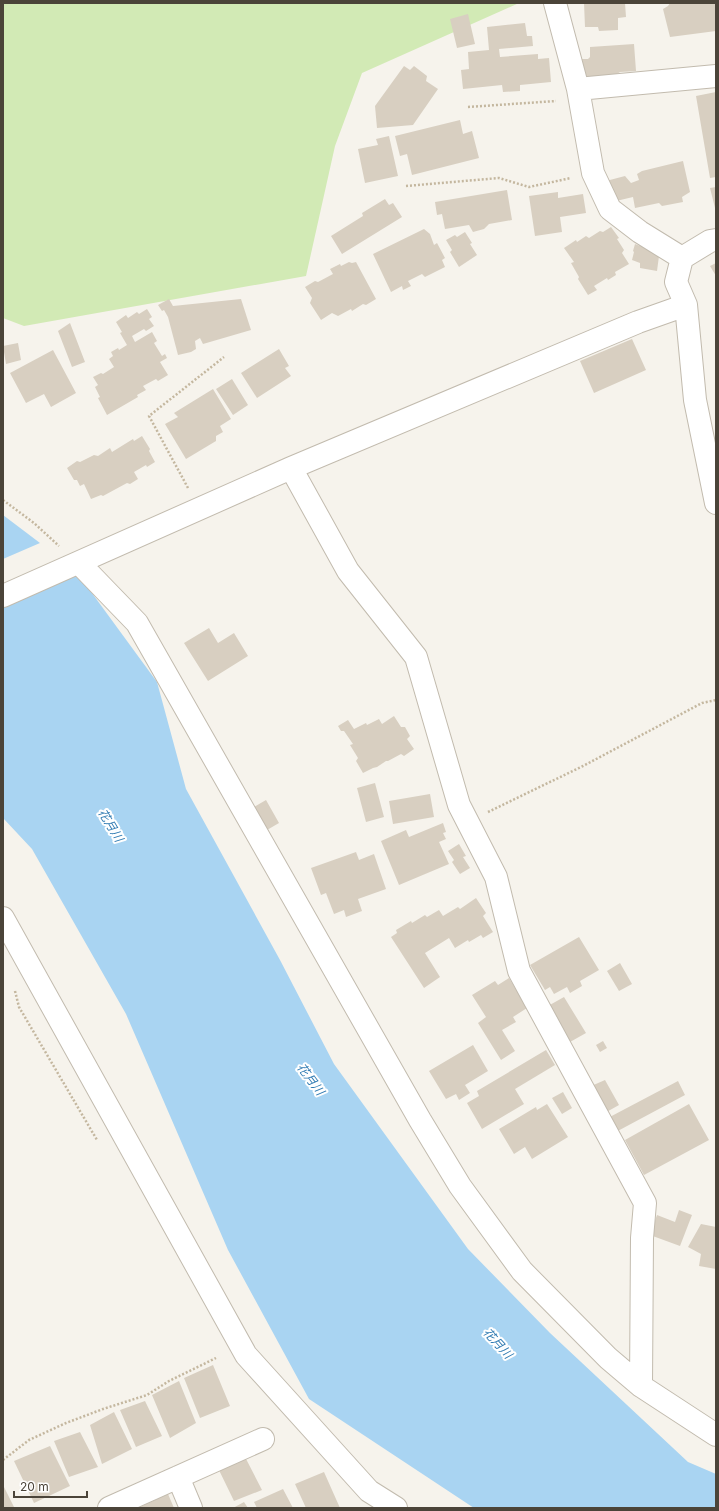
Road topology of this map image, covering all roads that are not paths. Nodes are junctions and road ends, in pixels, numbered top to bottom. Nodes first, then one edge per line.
1 (555, 3) edge
2 (716, 76) edge
3 (579, 94) junction
4 (716, 240) edge
5 (682, 258) junction
6 (686, 305) junction
7 (291, 468) junction
8 (716, 503) edge
9 (79, 563) junction
10 (3, 596) edge
11 (3, 918) edge
12 (642, 1386) junction
13 (716, 1435) edge
14 (263, 1439) dead end
15 (178, 1477) junction
16 (109, 1508) edge
17 (191, 1508) edge
18 (396, 1508) edge

1 - 3 street
2 - 3 street
3 - 5 street
4 - 5 street
5 - 6 street
6 - 7 street
6 - 8 street
7 - 9 street
7 - 12 street
9 - 10 street
9 - 12 street
11 - 18 street
12 - 13 street
14 - 15 street
15 - 16 street
15 - 17 street

